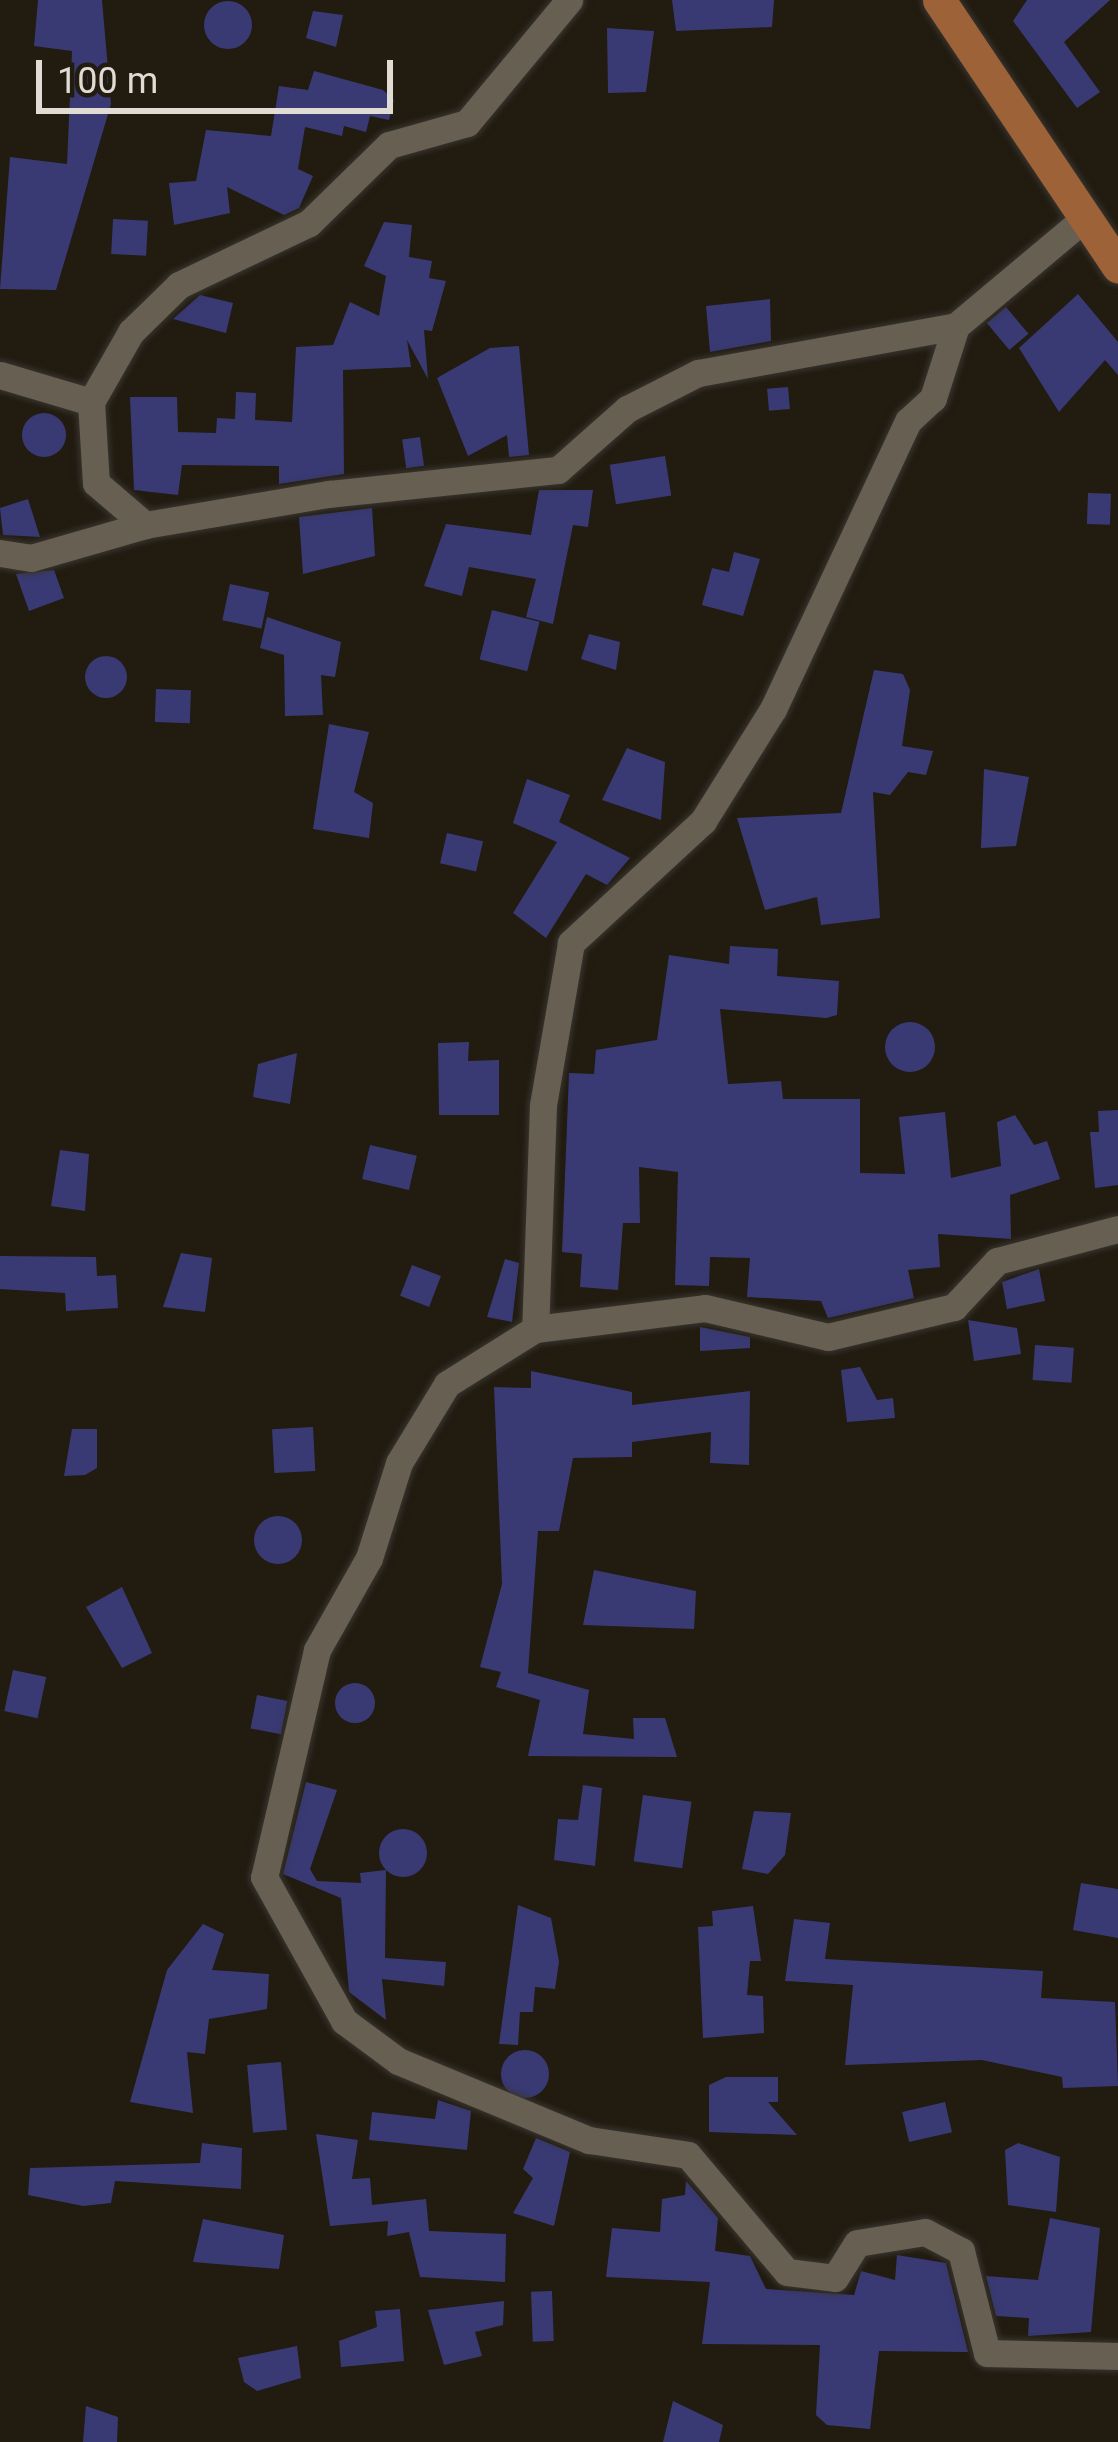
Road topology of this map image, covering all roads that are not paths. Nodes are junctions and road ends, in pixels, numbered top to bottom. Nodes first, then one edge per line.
1 (568, 0) edge
2 (939, 0) edge
3 (1080, 222) junction
4 (1118, 266) edge
5 (956, 326) junction
6 (0, 375) edge
7 (91, 402) junction
8 (145, 525) junction
9 (0, 553) edge
10 (1118, 1229) edge
11 (535, 1329) junction
12 (1118, 2356) edge

1 - 7 street
2 - 3 main road
3 - 4 main road
3 - 5 street
5 - 8 street
5 - 11 street
6 - 7 street
7 - 8 street
8 - 9 street
10 - 11 street
11 - 12 street

